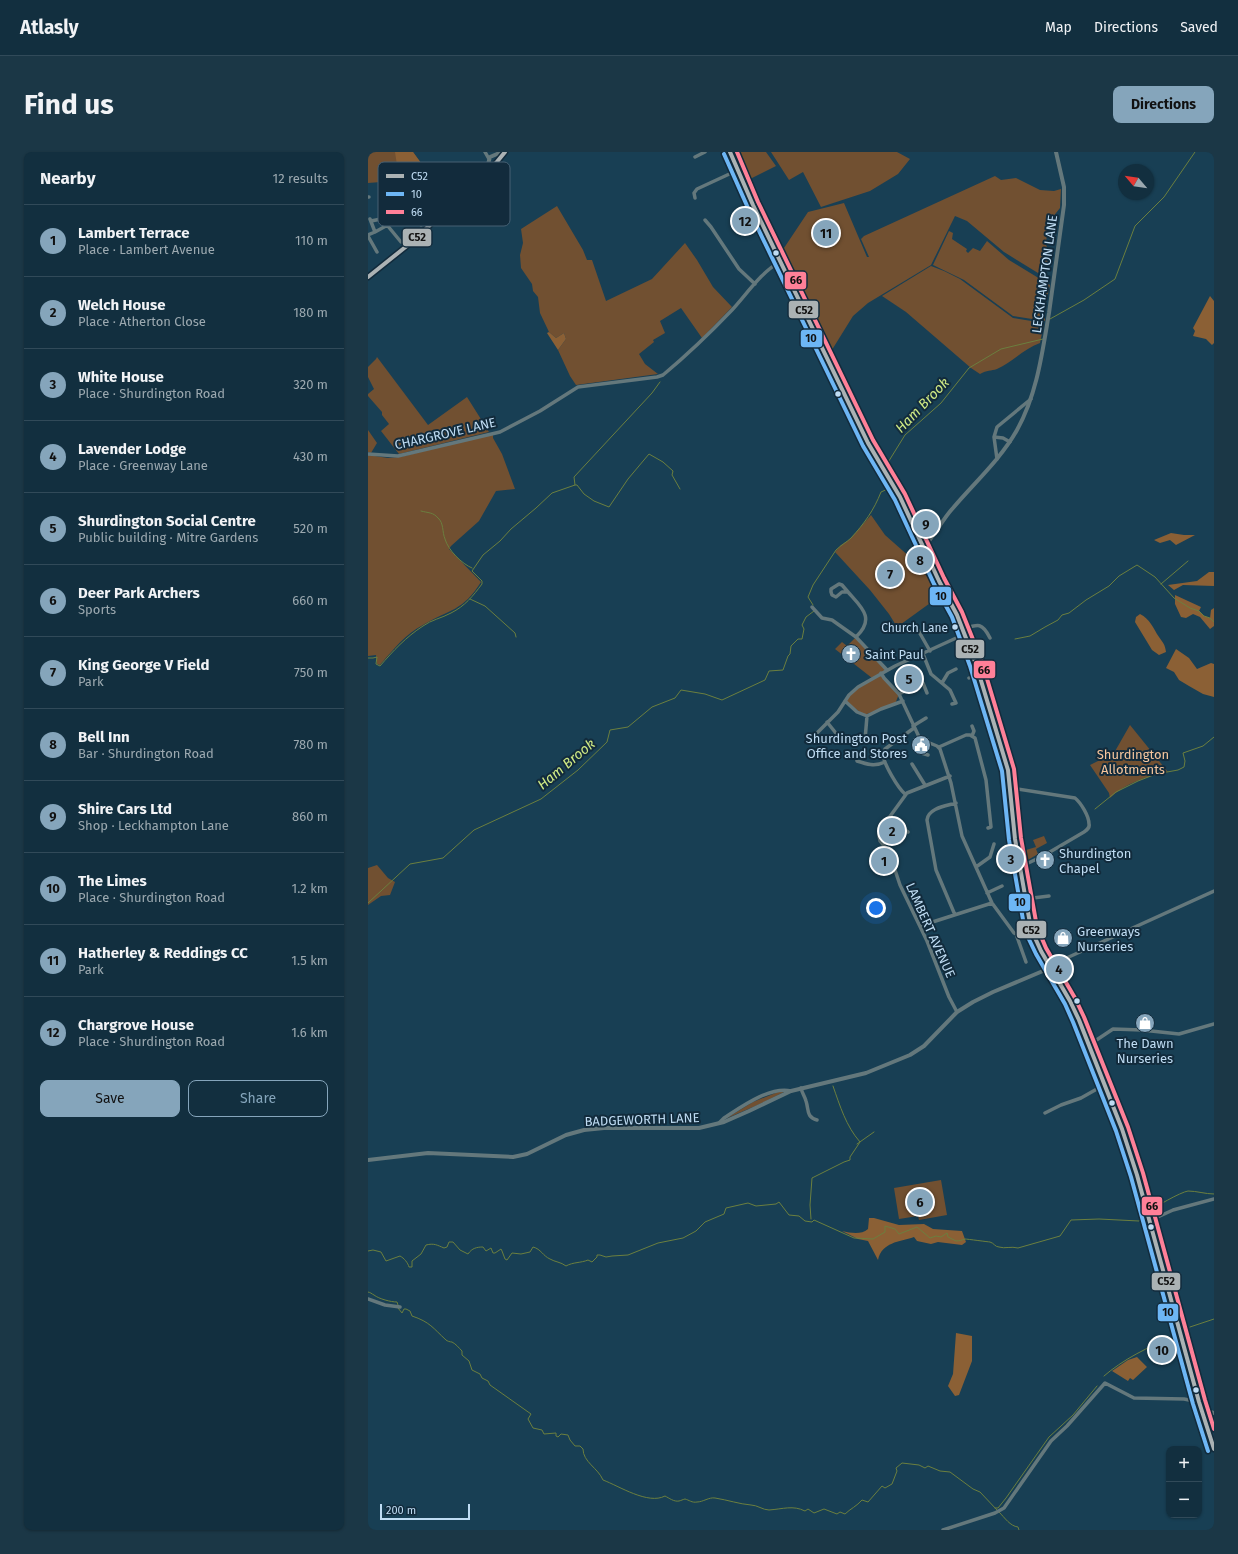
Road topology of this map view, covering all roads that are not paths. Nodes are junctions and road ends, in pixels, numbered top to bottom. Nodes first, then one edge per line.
1 (485, 152) edge
2 (502, 152) edge
3 (505, 152) edge
4 (705, 152) edge
5 (730, 152) edge
6 (1056, 152) edge
7 (492, 154) edge
8 (695, 157) dead end
9 (489, 160) joint
10 (496, 162) edge
11 (497, 162) edge
12 (738, 170) junction
13 (694, 198) dead end
14 (378, 219) edge
15 (705, 220) dead end
16 (385, 226) edge
17 (388, 226) edge
18 (429, 226) edge
19 (375, 232) junction
20 (368, 235) edge
21 (401, 242) dead end
22 (377, 249) dead end
23 (780, 262) junction
24 (368, 277) edge
25 (755, 284) junction
26 (1031, 399) junction
27 (994, 437) junction
28 (1010, 442) junction
29 (368, 454) edge
30 (997, 460) junction
31 (924, 547) junction
32 (848, 592) junction
33 (812, 607) dead end
34 (914, 623) dead end
35 (964, 632) junction
36 (856, 637) junction
37 (990, 638) dead end
38 (930, 651) junction
39 (923, 654) junction
40 (956, 669) dead end
41 (887, 670) junction
42 (881, 673) junction
43 (979, 674) junction
44 (969, 678) dead end
45 (942, 683) junction
46 (928, 693) dead end
47 (899, 694) junction
48 (845, 701) junction
49 (903, 701) junction
50 (960, 701) dead end
51 (867, 716) junction
52 (926, 718) dead end
53 (827, 722) junction
54 (972, 726) dead end
55 (914, 727) junction
56 (816, 734) dead end
57 (972, 736) junction
58 (865, 740) dead end
59 (920, 740) junction
60 (843, 742) dead end
61 (939, 747) junction
62 (928, 755) dead end
63 (856, 761) dead end
64 (885, 762) junction
65 (912, 764) dead end
66 (950, 776) junction
67 (925, 785) junction
68 (1011, 788) junction
69 (905, 794) junction
70 (956, 803) junction
71 (888, 818) junction
72 (991, 827) dead end
73 (908, 832) dead end
74 (994, 844) dead end
75 (976, 867) junction
76 (1020, 867) junction
77 (1002, 886) dead end
78 (1214, 891) edge
79 (987, 893) junction
80 (1049, 896) dead end
81 (1025, 899) junction
82 (992, 903) junction
83 (955, 915) junction
84 (920, 926) junction
85 (1031, 929) junction
86 (1016, 934) junction
87 (1026, 962) dead end
88 (1050, 967) junction
89 (957, 1012) junction
90 (1214, 1024) edge
91 (1089, 1045) junction
92 (1104, 1085) junction
93 (801, 1088) junction
94 (791, 1091) junction
95 (1045, 1113) dead end
96 (817, 1120) dead end
97 (719, 1124) junction
98 (368, 1160) edge
99 (1214, 1199) edge
100 (1149, 1221) junction
101 (368, 1299) edge
102 (397, 1306) dead end
103 (1199, 1402) junction
104 (1202, 1409) junction
105 (1214, 1413) edge
106 (1214, 1449) edge
107 (943, 1530) edge

1 - 9 street
2 - 7 street
3 - 11 street
4 - 8 street
5 - 12 main road
6 - 26 street, LECKHAMPTON LANE
7 - 9 street
7 - 10 street
12 - 13 street
12 - 23 main road
14 - 19 street
15 - 25 street
16 - 19 street
17 - 21 street
18 - 24 street
19 - 20 street
20 - 22 street
23 - 25 street, CHARGROVE LANE
23 - 31 main road
25 - 29 street, CHARGROVE LANE
26 - 27 street
26 - 28 street, LECKHAMPTON LANE
27 - 28 street
27 - 30 street
28 - 30 street, LECKHAMPTON LANE
30 - 31 street, LECKHAMPTON LANE
31 - 35 main road
32 - 32 street
32 - 36 street
33 - 36 street
34 - 38 street
35 - 37 street
35 - 38 street
35 - 43 main road
36 - 41 street
38 - 39 street
39 - 41 street
39 - 45 street
40 - 45 street
41 - 42 street
42 - 47 street
42 - 48 street
43 - 44 street
43 - 68 main road
45 - 50 street
46 - 47 street
47 - 49 street
48 - 51 street
48 - 53 street
49 - 51 street
49 - 55 street
51 - 58 street
52 - 55 street
53 - 56 street
53 - 60 street
54 - 57 street
55 - 59 street
55 - 64 street
57 - 61 street
57 - 72 street
59 - 61 street
59 - 62 street
61 - 66 street
63 - 64 street
64 - 69 street
65 - 67 street
66 - 67 street
66 - 70 street
67 - 69 street
68 - 76 main road
68 - 76 street
69 - 71 street
70 - 75 street
70 - 83 street
71 - 73 street
71 - 84 street, LAMBERT AVENUE
74 - 75 street
75 - 79 street
76 - 81 main road
77 - 79 street
78 - 88 street
79 - 82 street
80 - 81 street
81 - 85 main road
82 - 83 street
82 - 86 street
83 - 84 street
84 - 89 street, LAMBERT AVENUE
85 - 86 street
85 - 88 main road
86 - 87 street
88 - 89 street, BADGEWORTH LANE
88 - 91 main road
89 - 93 street, BADGEWORTH LANE
90 - 91 street
91 - 92 main road
92 - 95 street
92 - 100 main road
93 - 94 street, BADGEWORTH LANE
93 - 96 street
94 - 97 street, BADGEWORTH LANE
94 - 97 street
97 - 98 street, BADGEWORTH LANE
99 - 100 street
100 - 103 main road
101 - 102 street
103 - 104 main road
103 - 107 street
104 - 105 street
104 - 106 main road

